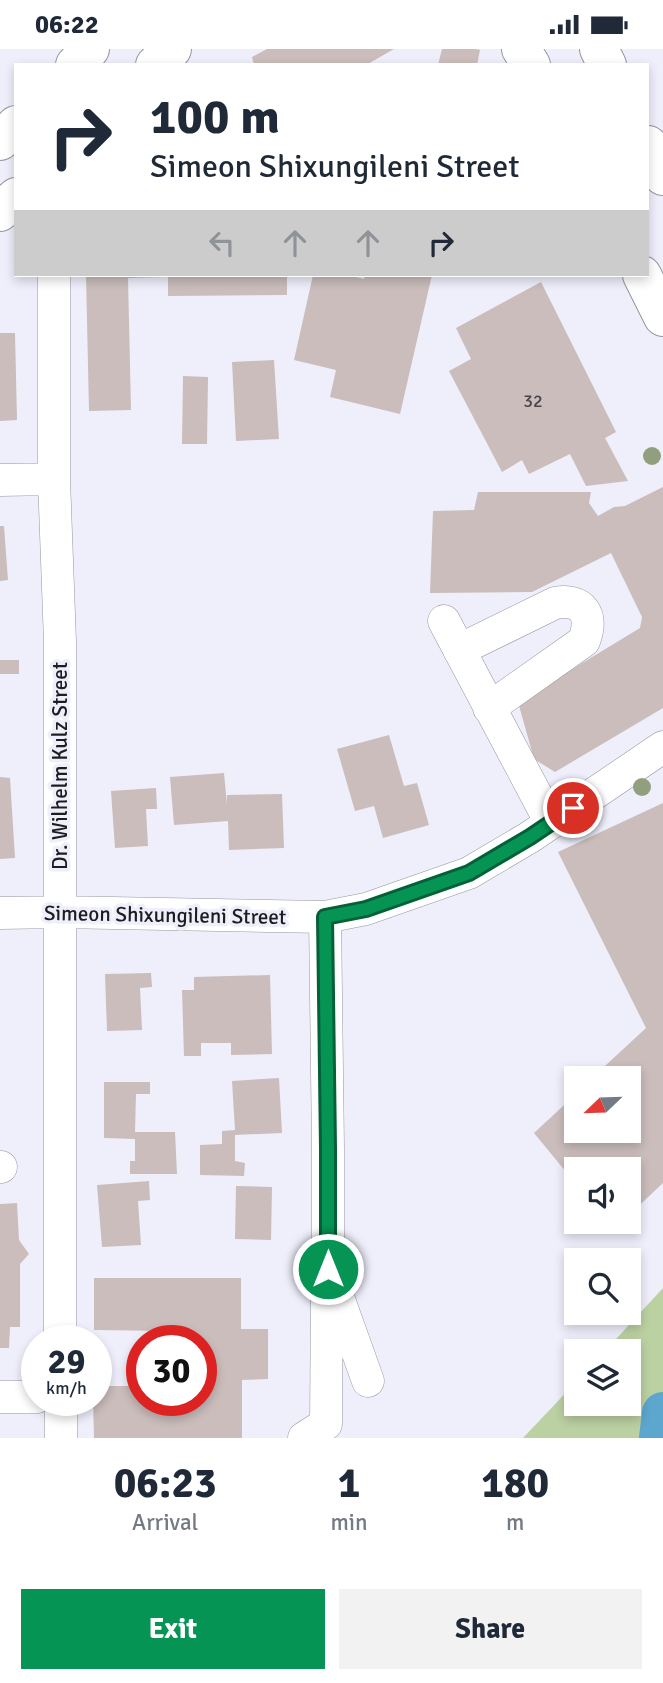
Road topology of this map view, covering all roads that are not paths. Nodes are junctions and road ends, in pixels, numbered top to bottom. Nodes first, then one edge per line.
1 (90, 49) edge
2 (172, 49) edge
3 (77, 63) edge
4 (157, 63) edge
5 (14, 127) edge
6 (0, 141) edge
7 (649, 147) edge
8 (663, 176) edge
9 (14, 200) edge
10 (14, 201) edge
11 (0, 212) edge
12 (0, 221) edge
13 (54, 277) edge
14 (643, 277) edge
15 (663, 317) edge
16 (54, 478) junction
17 (0, 479) edge
18 (443, 621) dead end
19 (459, 650) junction
20 (489, 708) junction
21 (663, 747) edge
22 (551, 823) junction
23 (60, 912) junction
24 (0, 913) edge
25 (325, 917) junction
26 (328, 1269) junction
27 (60, 1325) edge
28 (368, 1381) dead end
29 (0, 1397) edge
30 (21, 1397) edge
31 (61, 1416) edge
32 (61, 1438) edge
33 (304, 1438) edge

1 - 3 main road
2 - 4 main road
5 - 6 main road
7 - 8 main road
9 - 11 main road
10 - 12 street
13 - 16 street, Dr. Wilhelm Kulz Street
14 - 15 main road
16 - 17 street
16 - 23 street, Dr. Wilhelm Kulz Street
18 - 19 street
19 - 20 street
19 - 20 street
20 - 22 street
21 - 22 street, Simeon Shixungileni Street
22 - 25 street, Simeon Shixungileni Street
23 - 24 street, Simeon Shixungileni Street
23 - 25 street, Simeon Shixungileni Street
23 - 27 street, Dr. Wilhelm Kulz Street
25 - 26 street
26 - 28 street
26 - 33 street
29 - 30 street
31 - 32 street

